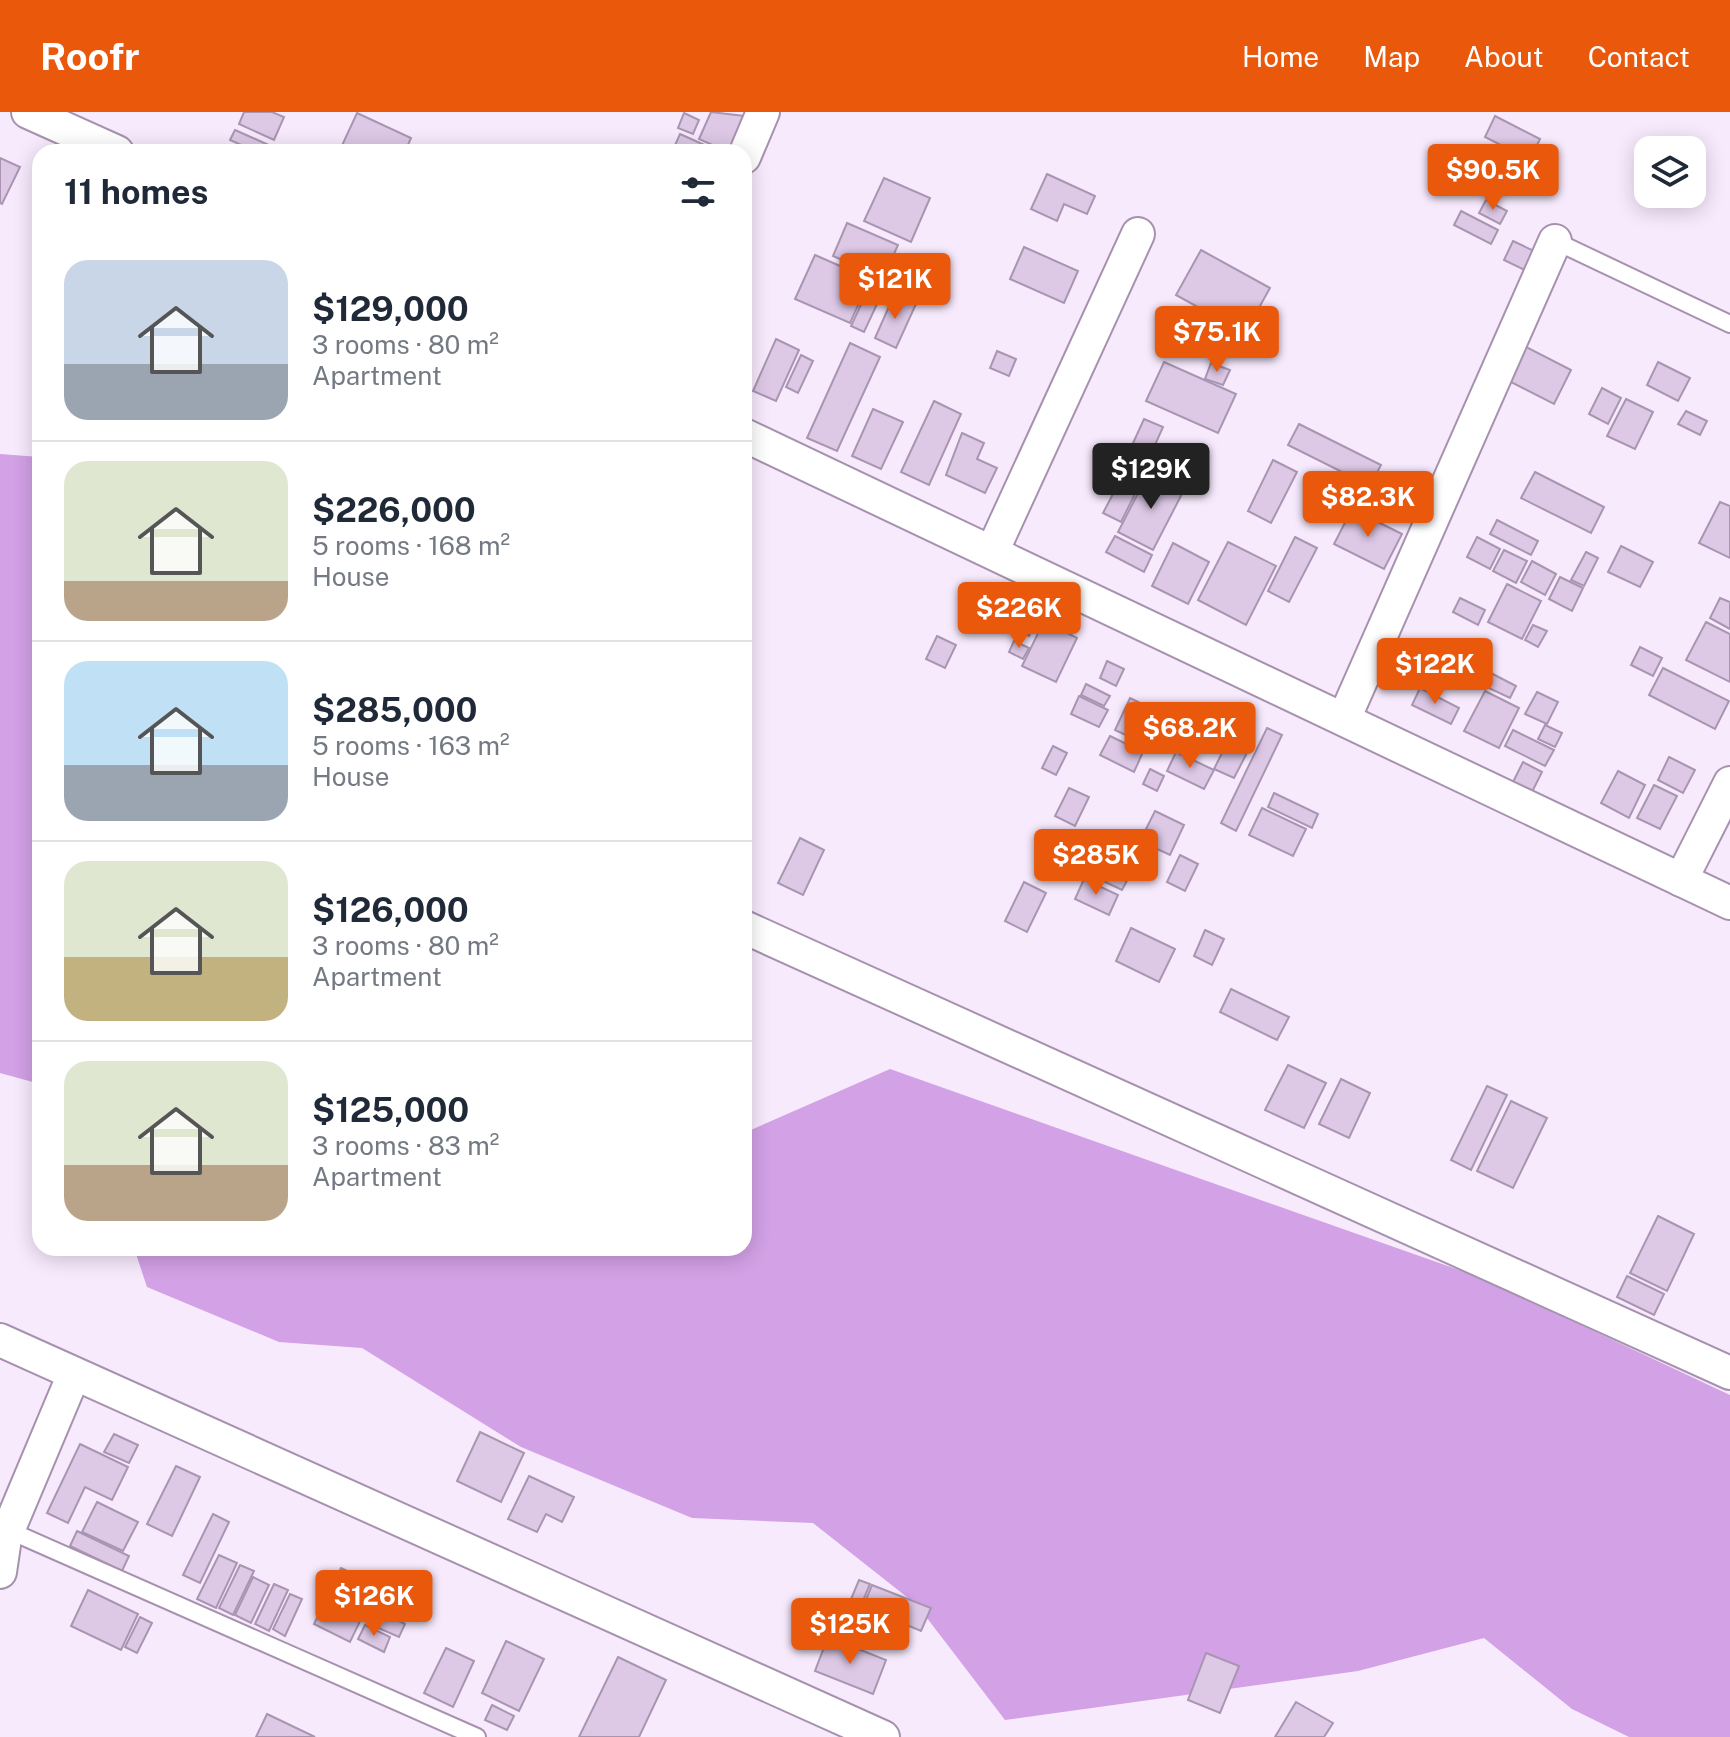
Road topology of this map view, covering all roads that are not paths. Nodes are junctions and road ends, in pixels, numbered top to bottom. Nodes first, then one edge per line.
1 (28, 112) edge
2 (763, 112) edge
3 (99, 144) edge
4 (749, 144) edge
5 (1138, 234) dead end
6 (1555, 241) joint
7 (1730, 324) edge
8 (752, 439) edge
9 (992, 552) junction
10 (1344, 719) junction
11 (1730, 783) edge
12 (1681, 880) junction
13 (1730, 903) edge
14 (752, 931) edge
15 (0, 1340) edge
16 (1730, 1373) edge
17 (74, 1374) junction
18 (4, 1535) edge
19 (0, 1572) edge
20 (477, 1737) edge
21 (883, 1737) edge

1 - 3 street
2 - 4 street
5 - 9 street
6 - 7 lane
6 - 10 street
8 - 9 street
9 - 10 street
10 - 12 street
11 - 12 street
12 - 13 street
14 - 16 street
15 - 17 street
17 - 18 street
17 - 21 street
18 - 19 street
18 - 20 lane

